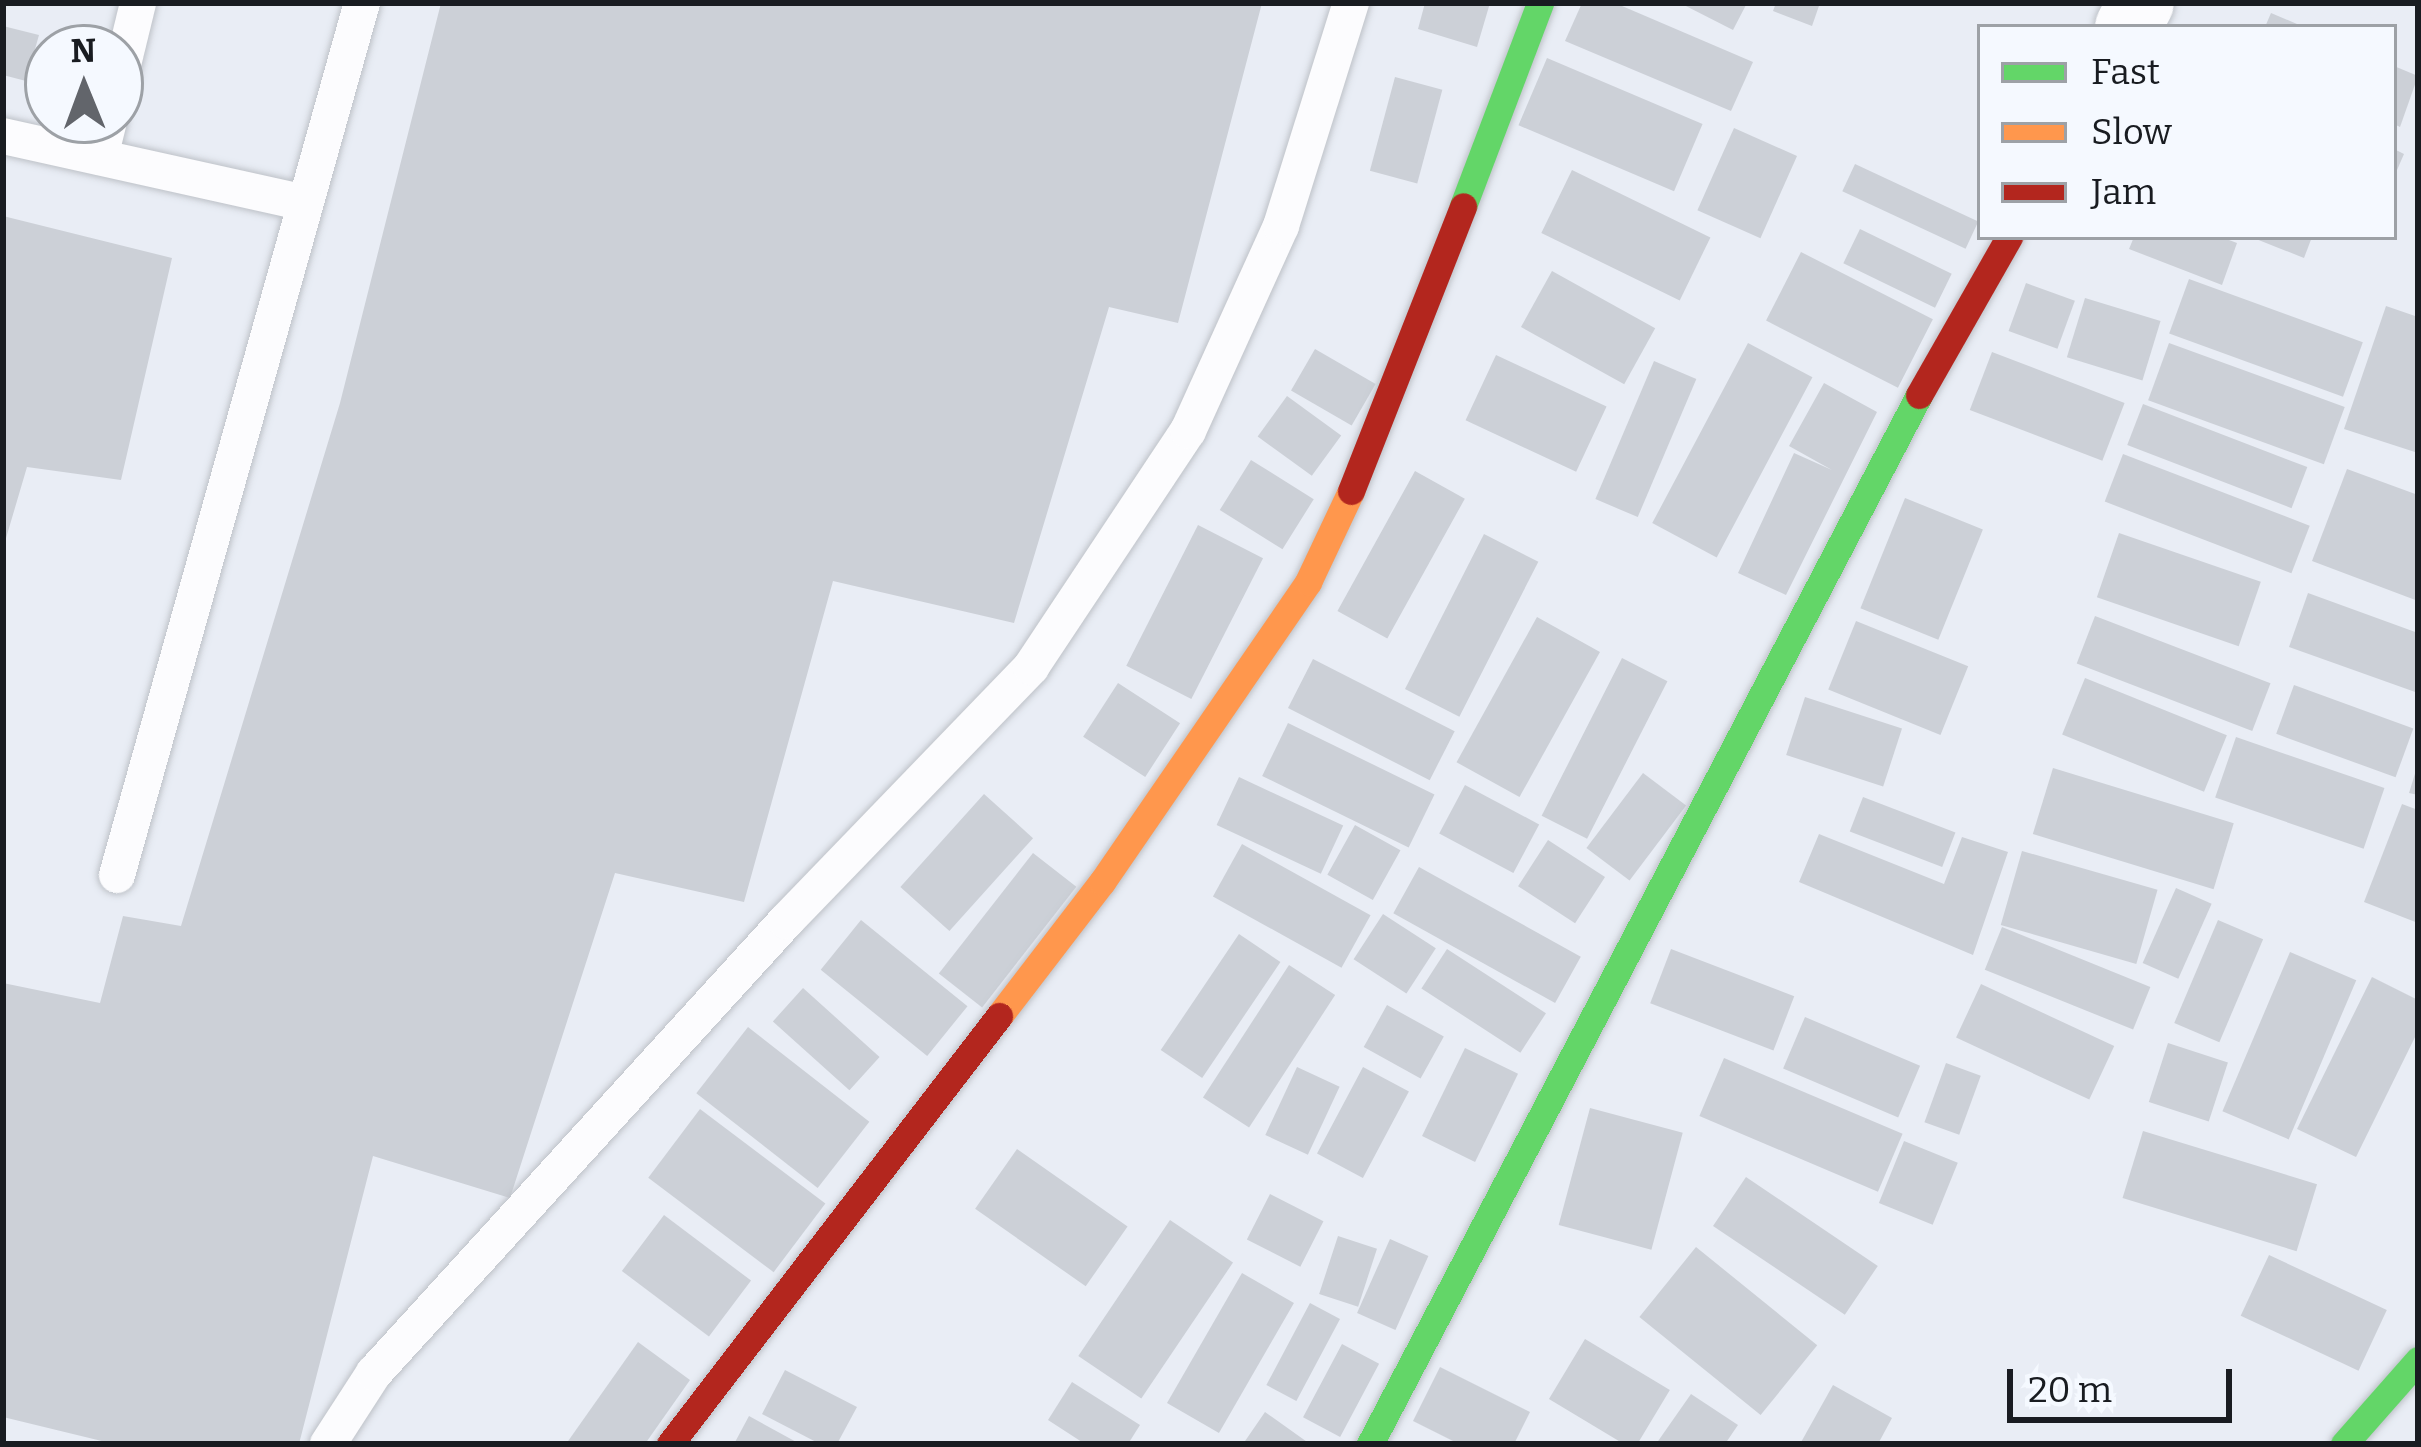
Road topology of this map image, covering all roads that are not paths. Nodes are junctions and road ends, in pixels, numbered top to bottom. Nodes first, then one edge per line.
1 (362, 3) edge
2 (1351, 3) edge
3 (1540, 3) edge
4 (3, 136) edge
5 (103, 144) edge
6 (100, 157) junction
7 (304, 203) junction
8 (2006, 240) edge
9 (118, 875) dead end
10 (2418, 1360) edge
11 (328, 1444) edge
12 (670, 1444) edge
13 (1370, 1444) edge
14 (2344, 1444) edge

1 - 7 lane
2 - 11 lane
3 - 12 street
4 - 6 lane
5 - 6 lane
6 - 7 lane
7 - 9 lane
8 - 13 street
10 - 14 street

